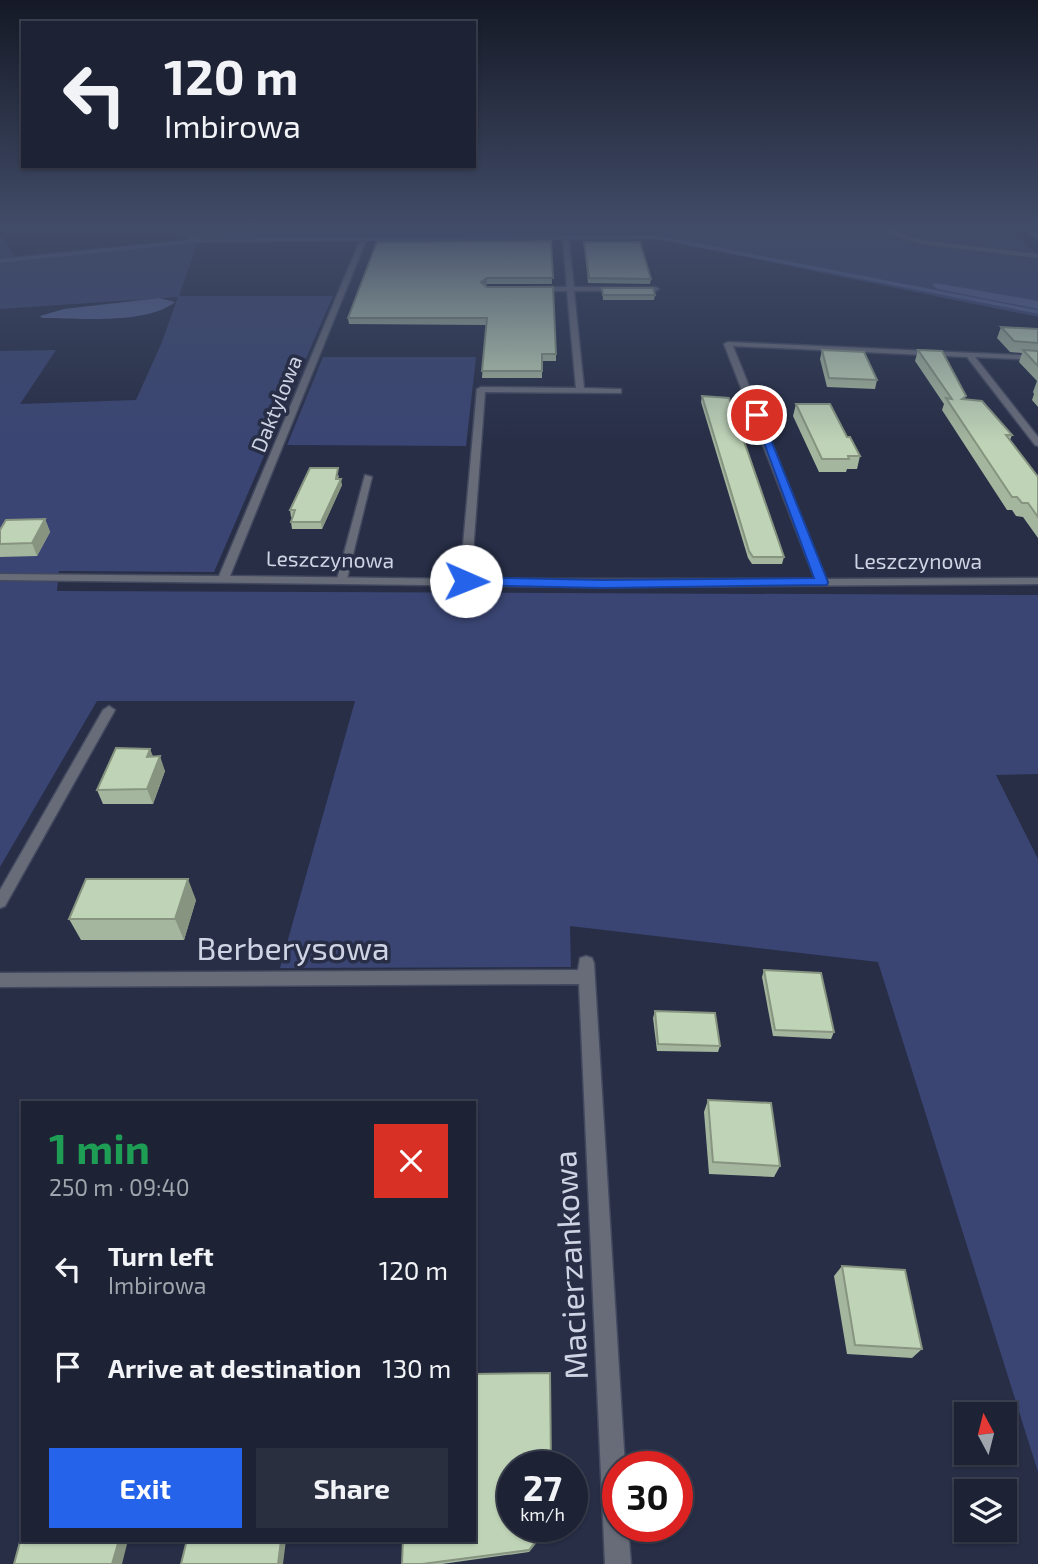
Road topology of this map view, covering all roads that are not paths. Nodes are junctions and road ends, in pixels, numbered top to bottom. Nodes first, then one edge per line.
1 (339, 298) edge
2 (572, 298) edge
3 (969, 355) junction
4 (1038, 358) edge
5 (580, 391) junction
6 (618, 391) dead end
7 (1038, 443) edge
8 (368, 477) dead end
9 (0, 577) edge
10 (224, 579) junction
11 (342, 579) junction
12 (466, 581) junction
13 (1038, 581) edge
14 (822, 582) junction
15 (109, 710) dead end
16 (0, 902) edge
17 (586, 970) joint
18 (0, 980) edge
19 (618, 1564) edge

1 - 10 street, Daktylowa
2 - 5 street
3 - 4 street
3 - 7 street
3 - 14 street
5 - 6 street
5 - 12 street
8 - 11 lane
9 - 10 street, Leszczynowa
10 - 11 street, Leszczynowa
11 - 12 street, Leszczynowa
12 - 14 street, Leszczynowa
13 - 14 street, Leszczynowa
15 - 16 lane
17 - 18 street, Berberysowa
17 - 19 street, Macierzankowa

